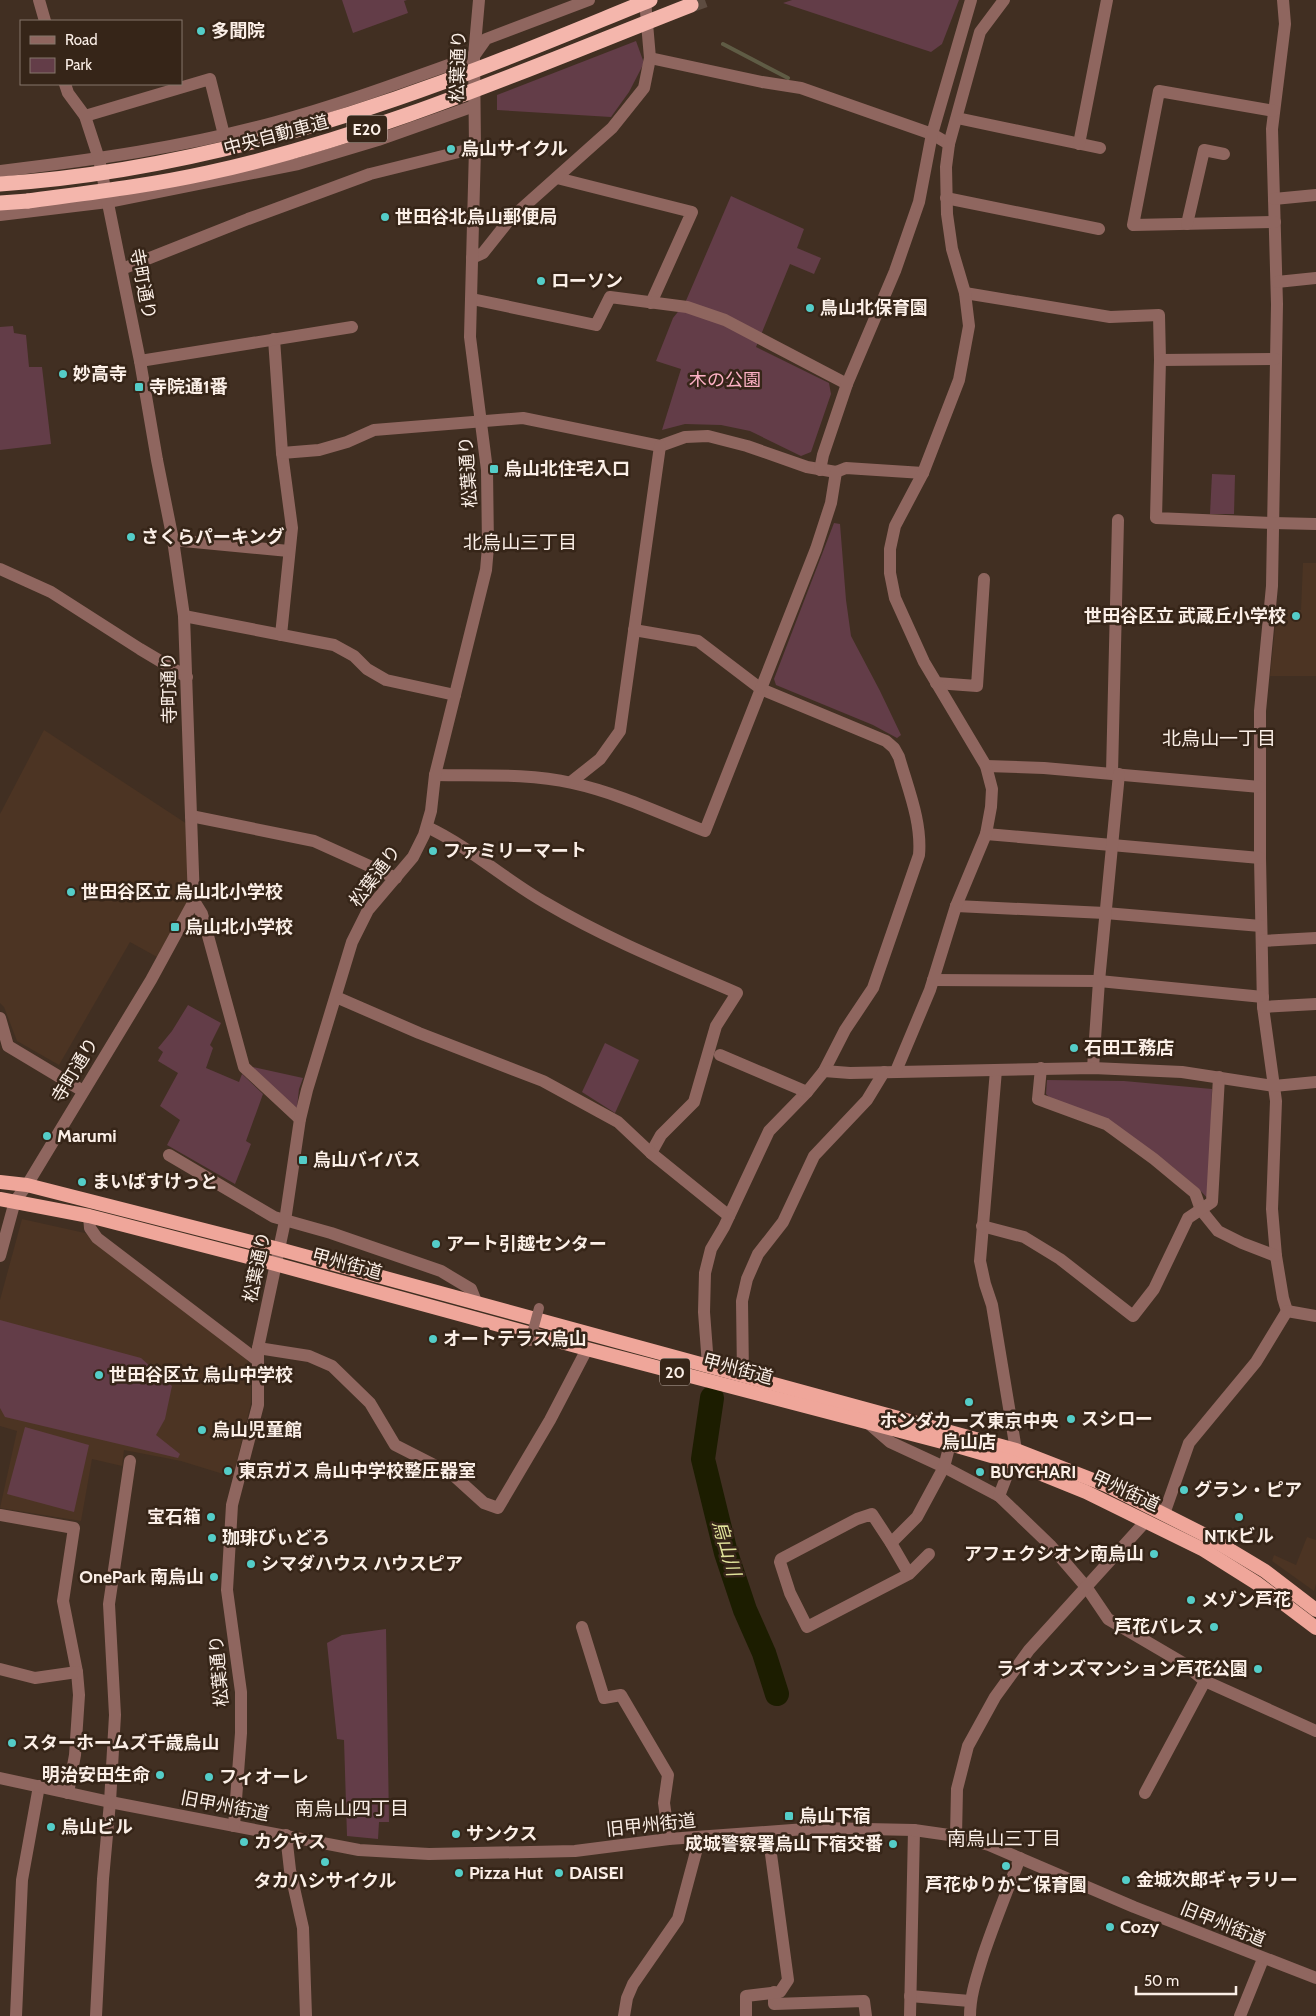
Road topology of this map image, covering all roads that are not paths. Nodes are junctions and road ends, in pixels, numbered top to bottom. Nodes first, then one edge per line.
1 (38, 0) edge
2 (479, 0) edge
3 (589, 0) edge
4 (645, 0) edge
5 (650, 0) edge
6 (971, 0) edge
7 (1004, 0) edge
8 (1107, 0) edge
9 (1283, 0) edge
10 (691, 5) dead end
11 (44, 20) edge
12 (474, 56) junction
13 (650, 58) junction
14 (65, 85) edge
15 (474, 106) junction
16 (1274, 111) junction
17 (85, 116) junction
18 (957, 118) junction
19 (932, 134) junction
20 (224, 135) junction
21 (949, 144) junction
22 (1079, 144) junction
23 (475, 148) junction
24 (1100, 148) dead end
25 (1224, 154) dead end
26 (99, 159) junction
27 (0, 171) edge
28 (557, 178) junction
29 (0, 184) edge
30 (1316, 195) edge
31 (946, 198) junction
32 (1274, 199) junction
33 (108, 202) junction
34 (0, 203) edge
35 (0, 215) edge
36 (1274, 222) junction
37 (1187, 224) junction
38 (1099, 228) dead end
39 (472, 258) junction
40 (122, 269) junction
41 (1316, 278) edge
42 (1277, 282) junction
43 (965, 293) junction
44 (472, 299) junction
45 (651, 303) junction
46 (352, 327) dead end
47 (274, 338) junction
48 (1275, 359) junction
49 (1160, 360) junction
50 (140, 361) junction
51 (847, 384) junction
52 (482, 420) junction
53 (660, 446) junction
54 (282, 453) junction
55 (820, 470) junction
56 (836, 472) junction
57 (923, 473) junction
58 (1118, 520) dead end
59 (1273, 523) junction
60 (1316, 524) edge
61 (173, 540) junction
62 (289, 551) junction
63 (0, 569) edge
64 (984, 579) dead end
65 (184, 616) junction
66 (634, 630) junction
67 (281, 635) junction
68 (188, 677) junction
69 (936, 683) junction
70 (761, 689) junction
71 (455, 695) junction
72 (986, 766) junction
73 (1116, 774) junction
74 (435, 775) junction
75 (571, 782) junction
76 (1260, 787) junction
77 (191, 816) junction
78 (427, 827) junction
79 (986, 834) junction
80 (1112, 844) junction
81 (1260, 858) junction
82 (396, 878) junction
83 (194, 901) junction
84 (956, 906) junction
85 (1105, 914) junction
86 (1261, 926) junction
87 (1316, 938) edge
88 (1262, 941) junction
89 (934, 980) junction
90 (1099, 981) junction
91 (336, 997) junction
92 (1263, 1002) junction
93 (1316, 1004) edge
94 (0, 1018) edge
95 (720, 1055) dead end
96 (1041, 1068) junction
97 (1092, 1068) junction
98 (996, 1070) junction
99 (824, 1071) junction
100 (890, 1072) junction
101 (1219, 1078) junction
102 (1316, 1082) edge
103 (1274, 1086) junction
104 (83, 1091) junction
105 (807, 1092) junction
106 (300, 1119) junction
107 (651, 1153) junction
108 (169, 1155) dead end
109 (0, 1182) edge
110 (27, 1185) junction
111 (0, 1199) edge
112 (15, 1201) junction
113 (1201, 1210) junction
114 (89, 1216) junction
115 (729, 1216) junction
116 (285, 1221) junction
117 (982, 1226) junction
118 (279, 1249) junction
119 (0, 1256) edge
120 (1276, 1256) junction
121 (276, 1264) junction
122 (477, 1304) junction
123 (539, 1308) dead end
124 (1287, 1311) junction
125 (1316, 1316) edge
126 (530, 1341) dead end
127 (587, 1349) junction
128 (257, 1354) junction
129 (708, 1365) junction
130 (743, 1375) junction
131 (867, 1422) junction
132 (950, 1444) junction
133 (1014, 1456) junction
134 (130, 1462) dead end
135 (944, 1467) junction
136 (999, 1496) junction
137 (1164, 1514) junction
138 (0, 1515) edge
139 (1146, 1521) junction
140 (891, 1543) junction
141 (929, 1554) dead end
142 (909, 1574) junction
143 (1087, 1588) junction
144 (1316, 1610) edge
145 (582, 1627) dead end
146 (1316, 1628) edge
147 (0, 1669) edge
148 (77, 1672) junction
149 (1205, 1681) junction
150 (1316, 1731) edge
151 (0, 1778) edge
152 (39, 1786) junction
153 (1145, 1792) dead end
154 (68, 1793) junction
155 (110, 1802) junction
156 (234, 1826) junction
157 (914, 1830) junction
158 (768, 1832) junction
159 (286, 1835) junction
160 (956, 1836) junction
161 (700, 1837) junction
162 (669, 1839) junction
163 (1020, 1858) junction
164 (1263, 1959) junction
165 (1316, 1978) edge
166 (774, 1992) junction
167 (910, 1996) junction
168 (970, 2002) junction
169 (16, 2016) edge
170 (96, 2016) edge
171 (306, 2016) edge
172 (624, 2016) edge
173 (746, 2016) edge
174 (866, 2016) edge
175 (910, 2016) edge
176 (970, 2016) edge
177 (1240, 2016) edge

1 - 11 street
2 - 12 street, 松葉通り
3 - 12 street
4 - 13 street
5 - 29 highway, 中央自動車道 / E20, bridge
6 - 19 street
7 - 18 street
8 - 22 street
9 - 16 street
10 - 34 highway, 中央自動車道 / E20, bridge
12 - 15 street, 松葉通り
12 - 20 street
13 - 19 street
13 - 28 street
14 - 17 street, 寺町通り
15 - 23 street, 松葉通り
15 - 33 street
16 - 32 street
16 - 37 street
17 - 20 street
17 - 26 street, 寺町通り
18 - 21 street
18 - 22 street
19 - 21 street
19 - 51 street
20 - 26 street
21 - 31 street
22 - 24 street
23 - 39 street, 松葉通り
23 - 40 street
25 - 37 street
26 - 27 street
26 - 33 street, 寺町通り
28 - 39 street
28 - 45 street
30 - 32 street
31 - 38 street
31 - 43 street
32 - 36 street
33 - 35 street
33 - 40 street, 寺町通り
36 - 37 street
36 - 42 street
39 - 44 street, 松葉通り
40 - 50 street, 寺町通り
41 - 42 street
42 - 48 street
43 - 49 street
43 - 57 street
44 - 45 street
44 - 52 street, 松葉通り
45 - 51 street
46 - 47 street
47 - 50 street
47 - 54 street
48 - 49 street
48 - 59 street
49 - 59 street
50 - 61 street, 寺町通り
51 - 55 street
52 - 53 street
52 - 54 street
52 - 71 street, 松葉通り
53 - 55 street
53 - 66 street
54 - 62 street
55 - 56 street
56 - 57 street
56 - 70 street
57 - 69 street
58 - 73 street
59 - 60 street
59 - 76 street
61 - 62 street
61 - 65 street, 寺町通り
62 - 67 street
63 - 68 street
64 - 69 street
65 - 67 street
65 - 68 street, 寺町通り
66 - 70 street
66 - 75 street
67 - 71 street
68 - 77 street, 寺町通り
69 - 72 street
70 - 75 street
70 - 99 street
71 - 74 street, 松葉通り
72 - 73 street
72 - 79 street
73 - 76 street
73 - 80 street
74 - 75 street
74 - 78 street, 松葉通り
76 - 81 street
77 - 82 street
77 - 83 street, 寺町通り
78 - 82 street, 松葉通り
78 - 107 street
79 - 80 street
79 - 84 street
80 - 81 street
80 - 85 street
81 - 86 street
82 - 91 street, 松葉通り
83 - 104 street, 寺町通り
83 - 106 street
84 - 85 street
84 - 89 street
85 - 86 street
85 - 90 street
86 - 88 street
87 - 88 street
88 - 92 street
89 - 90 street
89 - 100 street
90 - 92 street
90 - 97 street
91 - 106 street, 松葉通り
91 - 107 street
92 - 93 street
92 - 103 street
94 - 104 street
95 - 105 street
96 - 97 street
96 - 98 street
96 - 113 street
97 - 101 street
98 - 100 street
98 - 117 street
99 - 100 street
99 - 105 street
100 - 130 street
101 - 103 street
101 - 113 street
102 - 103 street
103 - 120 street
104 - 110 street, 寺町通り
105 - 115 street
106 - 116 street, 松葉通り
107 - 115 street
108 - 116 street
109 - 110 highway, 甲州街道 / 20
110 - 112 street, 寺町通り
110 - 118 highway, 甲州街道 / 20
111 - 112 highway, 甲州街道 / 20
112 - 114 highway, 甲州街道 / 20
112 - 119 street, 寺町通り
113 - 117 street
113 - 120 street
114 - 121 highway, 甲州街道 / 20
114 - 128 street
115 - 129 street
116 - 118 street, 松葉通り
116 - 122 street
117 - 133 street
118 - 121 street, 松葉通り
118 - 122 highway, 甲州街道 / 20
120 - 124 street
121 - 127 highway, 甲州街道 / 20
121 - 128 street, 松葉通り
122 - 129 highway, 甲州街道 / 20
123 - 126 street, bridge
124 - 125 street
124 - 137 street
127 - 128 street
127 - 131 highway, 甲州街道 / 20
128 - 156 street, 松葉通り
129 - 130 highway, 甲州街道 / 20
130 - 133 highway, 甲州街道 / 20
131 - 132 highway, 甲州街道 / 20
131 - 135 street
132 - 133 highway, 甲州街道 / 20
132 - 135 street
133 - 136 street
133 - 137 highway, 甲州街道 / 20
133 - 139 highway, 甲州街道 / 20
134 - 155 street
135 - 136 street
135 - 140 street
136 - 143 street
137 - 144 highway, 甲州街道 / 20
138 - 148 street
139 - 143 street
139 - 146 highway, 甲州街道 / 20
140 - 142 street
140 - 142 street
141 - 142 street
143 - 149 street
143 - 160 street
145 - 162 street
147 - 148 street
148 - 154 street
149 - 150 street
149 - 153 street
151 - 152 street, 旧甲州街道
152 - 154 street, 旧甲州街道
152 - 169 street
154 - 155 street, 旧甲州街道
155 - 156 street, 旧甲州街道
155 - 170 street
156 - 159 street, 旧甲州街道
157 - 158 street, 旧甲州街道
157 - 160 street, 旧甲州街道
157 - 167 street
158 - 161 street, 旧甲州街道
158 - 166 street
159 - 162 street, 旧甲州街道
159 - 171 street
160 - 163 street, 旧甲州街道
161 - 162 street, 旧甲州街道
161 - 172 street
163 - 164 street, 旧甲州街道
163 - 168 street
164 - 165 street, 旧甲州街道
164 - 177 street
166 - 173 street
166 - 174 street
167 - 168 street
167 - 175 street
168 - 176 street

